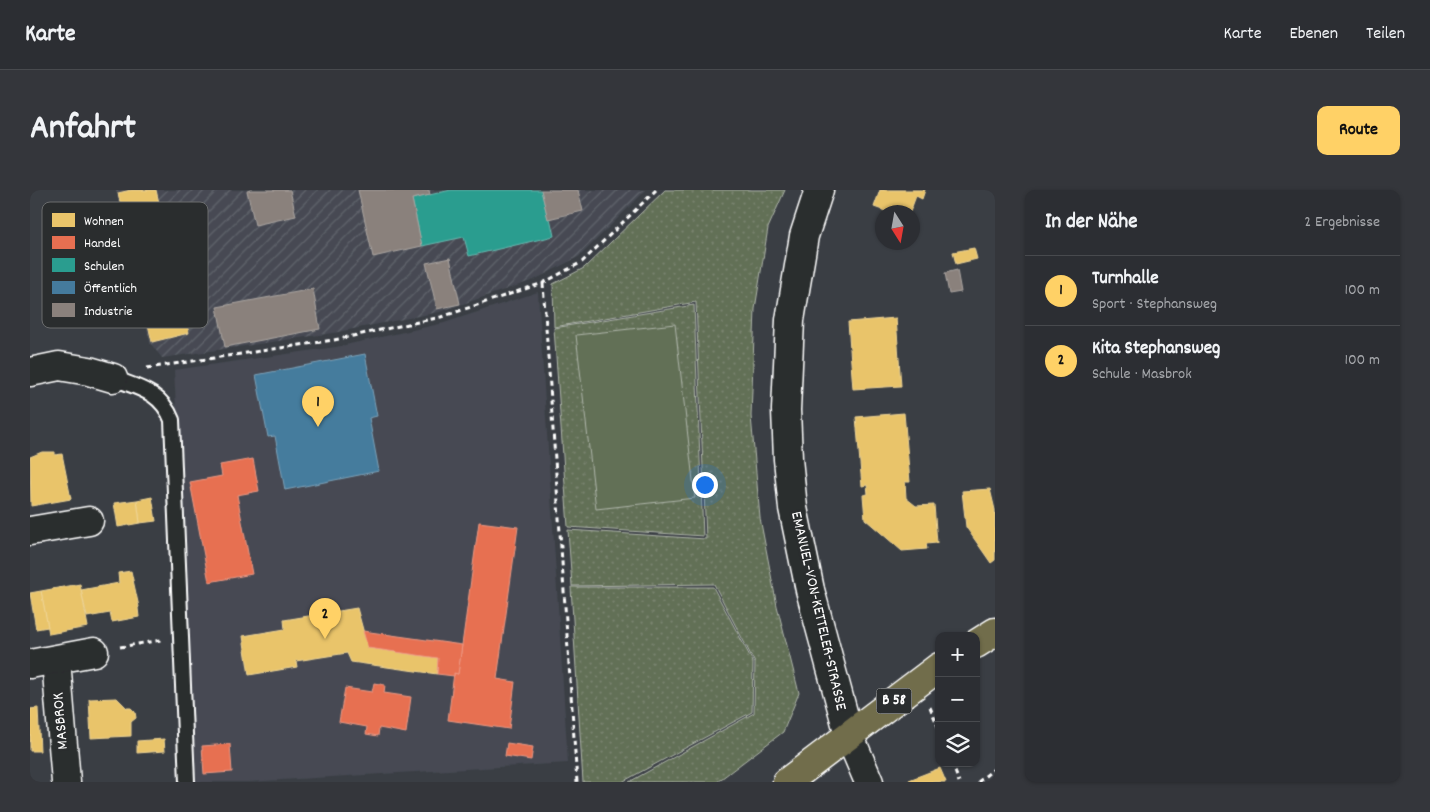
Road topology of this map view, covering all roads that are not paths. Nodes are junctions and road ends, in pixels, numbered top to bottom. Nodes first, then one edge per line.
1 (819, 190) edge
2 (30, 372) edge
3 (113, 378) joint
4 (89, 521) dead end
5 (30, 531) edge
6 (995, 632) edge
7 (980, 641) edge
8 (94, 652) road end
9 (37, 660) edge
10 (935, 670) edge
11 (849, 735) junction
12 (66, 782) edge
13 (187, 782) edge
14 (787, 782) edge
15 (869, 782) edge

1 - 11 main road, EMANUEL-VON-KETTELER-STRASSE
2 - 3 main road
3 - 13 lane
4 - 5 main road
6 - 7 main road
8 - 9 main road, MASBROK
9 - 12 main road, MASBROK
10 - 11 main road, B 58
11 - 14 main road, B 58
11 - 15 main road, EMANUEL-VON-KETTELER-STRASSE

